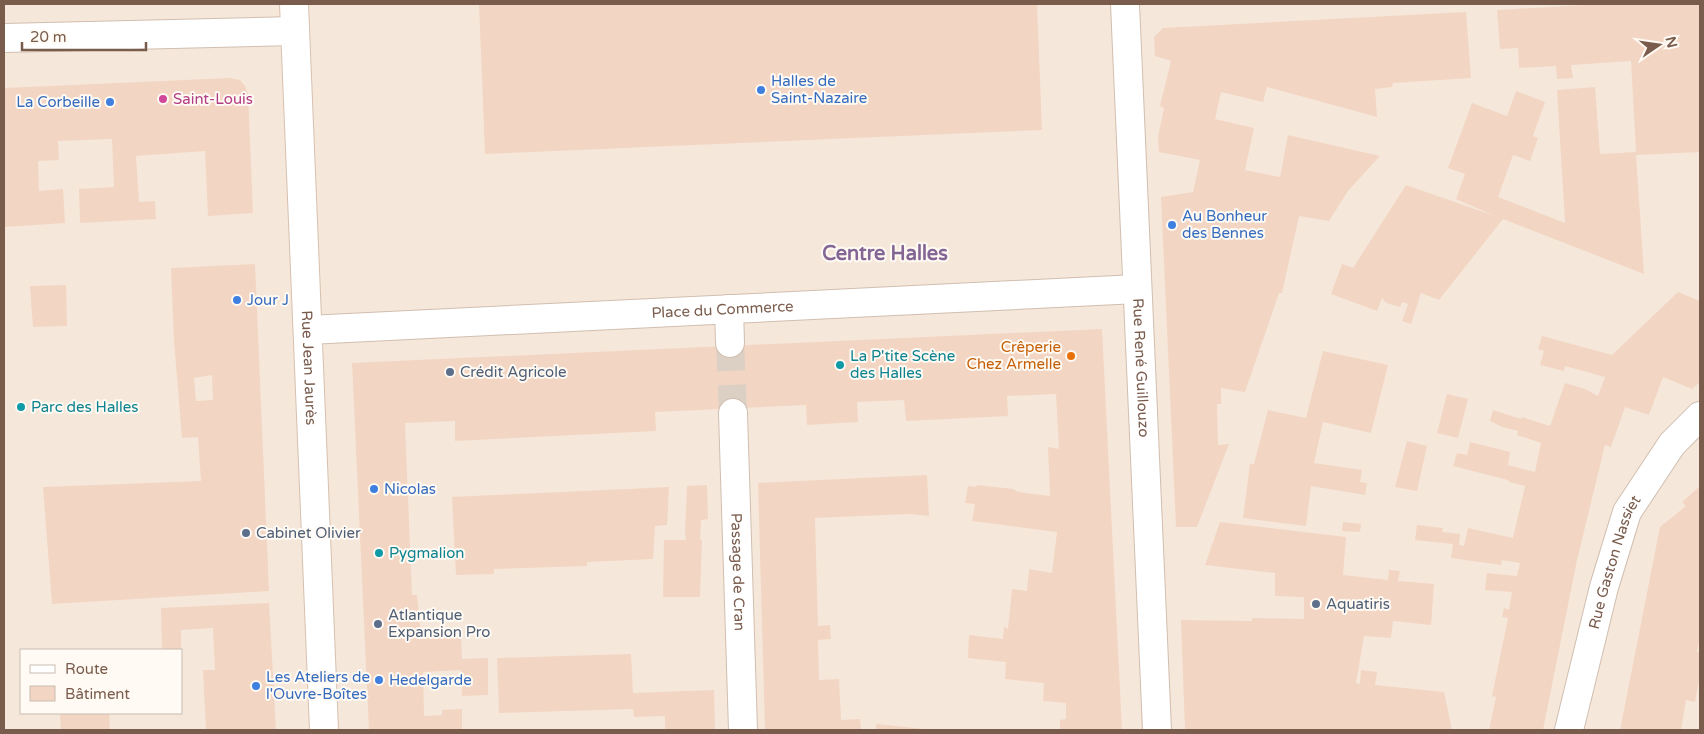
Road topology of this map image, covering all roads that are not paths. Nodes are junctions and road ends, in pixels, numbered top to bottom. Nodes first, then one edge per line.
1 (294, 4) edge
2 (1125, 4) edge
3 (295, 31) junction
4 (4, 38) edge
5 (1138, 289) junction
6 (729, 309) junction
7 (308, 330) junction
8 (730, 343) tunnel mouth
9 (733, 413) tunnel mouth
10 (1700, 416) edge
11 (324, 730) edge
12 (743, 730) edge
13 (1157, 730) edge
14 (1568, 730) edge

1 - 3 street, Rue Jean Jaurès
2 - 5 street, Rue René Guillouzo
3 - 4 street
3 - 7 street, Rue Jean Jaurès
5 - 6 street, Place du Commerce
5 - 13 street, Rue René Guillouzo
6 - 7 street, Place du Commerce
6 - 8 street
7 - 11 street, Rue Jean Jaurès
9 - 12 street, Passage de Cran
10 - 14 street, Rue Gaston Nassiet

